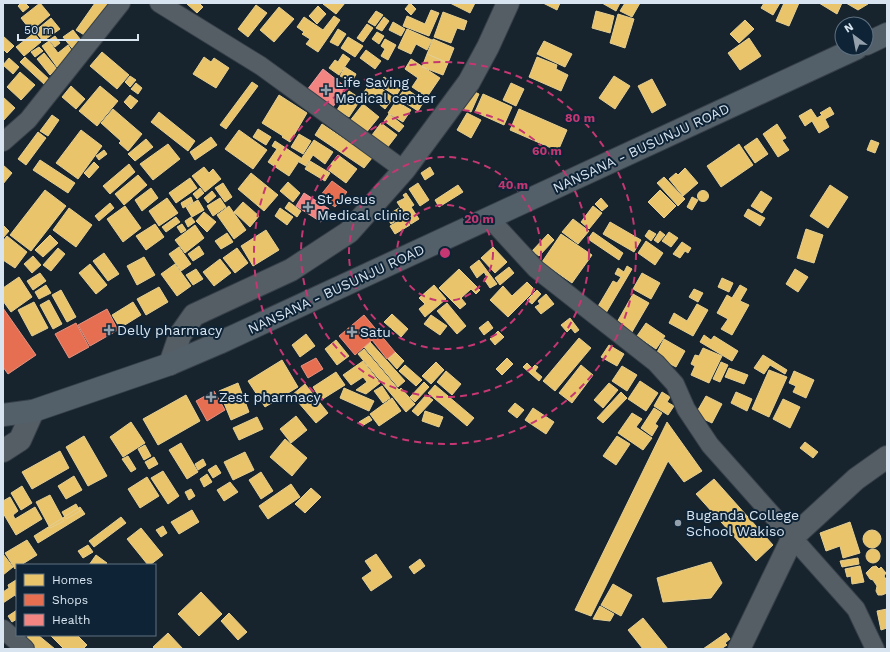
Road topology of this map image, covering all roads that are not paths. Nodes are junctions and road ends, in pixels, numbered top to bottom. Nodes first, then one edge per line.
1 (121, 3) edge
2 (159, 3) edge
3 (508, 3) edge
4 (887, 34) edge
5 (874, 40) edge
6 (840, 56) edge
7 (3, 142) edge
8 (404, 170) junction
9 (490, 219) junction
10 (170, 364) junction
11 (33, 411) junction
12 (3, 415) edge
13 (3, 451) edge
14 (887, 457) edge
15 (793, 537) junction
16 (3, 629) edge
17 (25, 649) edge
18 (739, 649) edge
19 (875, 649) edge

1 - 7 street
2 - 8 street
3 - 8 street
4 - 5 main road
6 - 9 main road, NANSANA - BUSUNJU ROAD
8 - 10 street
9 - 10 main road, NANSANA - BUSUNJU ROAD
9 - 15 street
10 - 11 main road, NANSANA - BUSUNJU ROAD
11 - 12 main road, NANSANA - BUSUNJU ROAD
11 - 13 street
14 - 15 street
15 - 18 street
15 - 19 street
16 - 17 street

